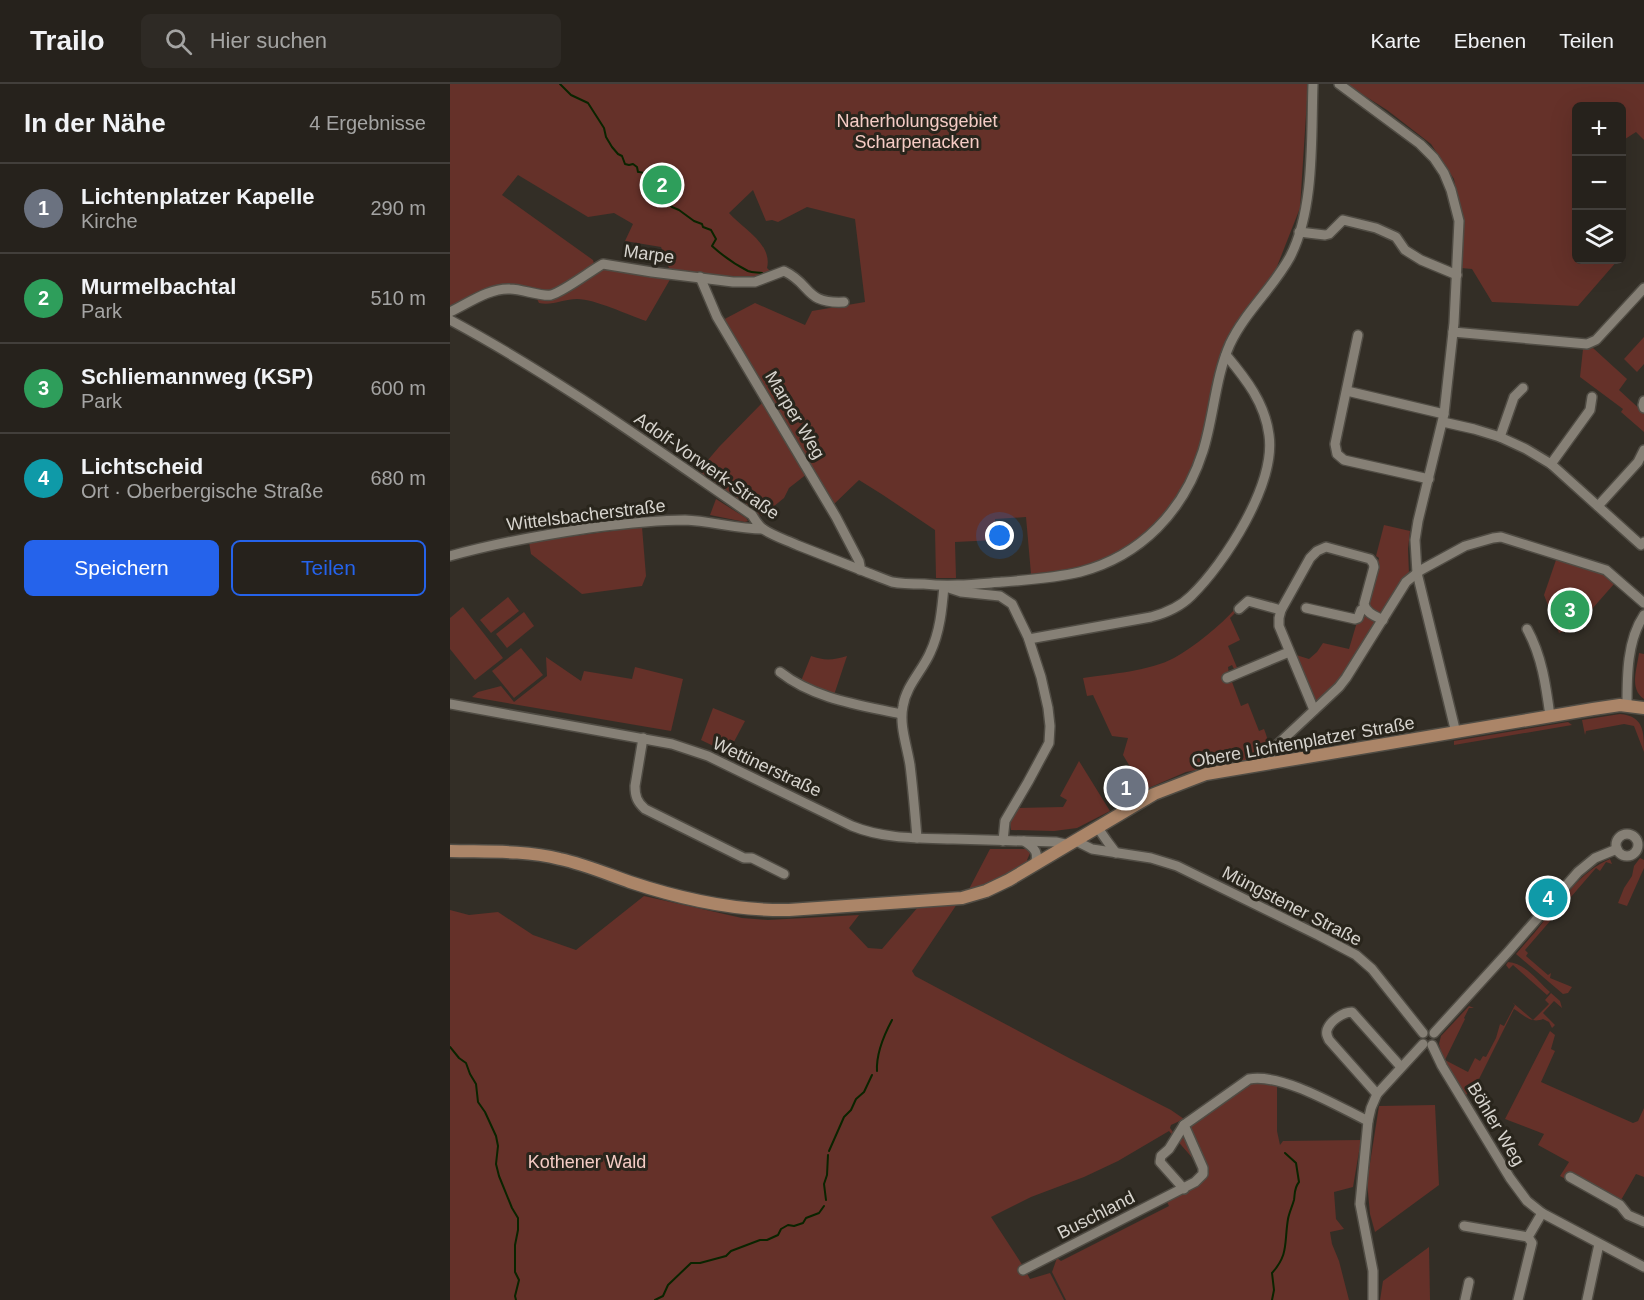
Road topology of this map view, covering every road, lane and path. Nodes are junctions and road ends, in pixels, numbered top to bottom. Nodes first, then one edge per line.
1 (1313, 84) edge
2 (1339, 84) edge
3 (1299, 232) junction
4 (1457, 275) junction
5 (700, 277) junction
6 (1644, 288) edge
7 (844, 302) dead end
8 (450, 312) edge
9 (450, 320) edge
10 (1453, 332) junction
11 (1358, 335) dead end
12 (1226, 356) junction
13 (1523, 388) dead end
14 (1347, 391) junction
15 (1592, 397) dead end
16 (1644, 401) edge
17 (1644, 408) edge
18 (1444, 418) junction
19 (1500, 437) junction
20 (1644, 450) edge
21 (1551, 464) junction
22 (1429, 480) junction
23 (1598, 506) junction
24 (762, 529) junction
25 (1644, 542) edge
26 (450, 556) edge
27 (860, 570) junction
28 (1417, 573) junction
29 (944, 586) junction
30 (1644, 603) edge
31 (1306, 608) dead end
32 (1365, 608) junction
33 (1239, 609) dead end
34 (1281, 610) junction
35 (1643, 619) edge
36 (1383, 620) junction
37 (1527, 629) dead end
38 (1029, 639) junction
39 (1289, 651) junction
40 (780, 672) dead end
41 (1230, 674) dead end
42 (450, 704) edge
43 (1627, 705) junction
44 (1644, 708) edge
45 (1314, 710) junction
46 (902, 714) junction
47 (1550, 716) junction
48 (1456, 733) junction
49 (643, 738) junction
50 (1270, 763) junction
51 (1098, 828) junction
52 (917, 838) junction
53 (1003, 841) junction
54 (1024, 841) junction
55 (1073, 843) junction
56 (1617, 849) junction
57 (450, 851) edge
58 (1116, 853) junction
59 (1034, 866) junction
60 (784, 874) dead end
61 (1423, 1033) junction
62 (1434, 1033) junction
63 (1427, 1045) junction
64 (1401, 1066) junction
65 (1377, 1094) junction
66 (1368, 1121) junction
67 (1184, 1125) junction
68 (1570, 1178) dead end
69 (1184, 1189) junction
70 (1542, 1212) junction
71 (1644, 1222) edge
72 (1464, 1227) dead end
73 (1528, 1237) junction
74 (1599, 1244) junction
75 (1644, 1267) edge
76 (1023, 1270) dead end
77 (1469, 1282) dead end
78 (1373, 1300) edge
79 (1465, 1300) edge
80 (1518, 1300) edge
81 (1587, 1300) edge

1 - 3 street, Adolf-Vorwerk-Straße
2 - 4 street
3 - 4 street
3 - 12 street, Adolf-Vorwerk-Straße
4 - 10 street
5 - 7 street, Marpe
5 - 8 street, Marpe
5 - 27 street, Marper Weg
6 - 10 street
9 - 24 street, Adolf-Vorwerk-Straße
10 - 18 street
11 - 14 street
12 - 29 street, Adolf-Vorwerk-Straße
12 - 38 street
13 - 19 street
14 - 18 street
14 - 22 street
15 - 21 street
16 - 17 street
18 - 19 street
18 - 22 street
19 - 21 street
20 - 23 street
21 - 23 street
22 - 28 street
23 - 25 street
24 - 26 street, Wittelsbacherstraße
24 - 27 street, Adolf-Vorwerk-Straße
27 - 29 street, Adolf-Vorwerk-Straße
28 - 30 street
28 - 36 street
28 - 48 street
29 - 38 street
29 - 46 street
31 - 32 street
32 - 34 street
32 - 36 street
33 - 34 street
34 - 39 street
35 - 43 street
36 - 45 street
37 - 47 street
38 - 53 street
39 - 41 street
39 - 45 street
40 - 46 street
42 - 49 street, Wettinerstraße
43 - 44 main road, Obere Lichtenplatzer Straße
43 - 47 main road, Obere Lichtenplatzer Straße
45 - 50 street
46 - 52 street
47 - 48 main road, Obere Lichtenplatzer Straße
48 - 50 main road, Obere Lichtenplatzer Straße
49 - 52 street, Wettinerstraße
49 - 60 street
50 - 51 main road, Obere Lichtenplatzer Straße
51 - 55 main road, Obere Lichtenplatzer Straße
51 - 58 street
52 - 53 street, Wettinerstraße
53 - 54 street, Wettinerstraße
54 - 55 street, Wettinerstraße
54 - 59 street
55 - 58 street, Müngstener Straße
55 - 59 main road, Obere Lichtenplatzer Straße
56 - 56 street
56 - 62 street
57 - 59 main road, Obere Lichtenplatzer Straße
58 - 61 street, Müngstener Straße
61 - 62 street
61 - 63 street
62 - 63 street
63 - 64 street
63 - 70 street, Böhler Weg
64 - 65 street
64 - 65 street
65 - 66 street
66 - 67 street
66 - 78 street
67 - 69 street, Buschland
67 - 69 street
68 - 71 street
69 - 76 street, Buschland
70 - 73 street
70 - 74 street, Böhler Weg
72 - 73 street
73 - 80 street
74 - 75 street, Böhler Weg
74 - 81 street
77 - 79 street

